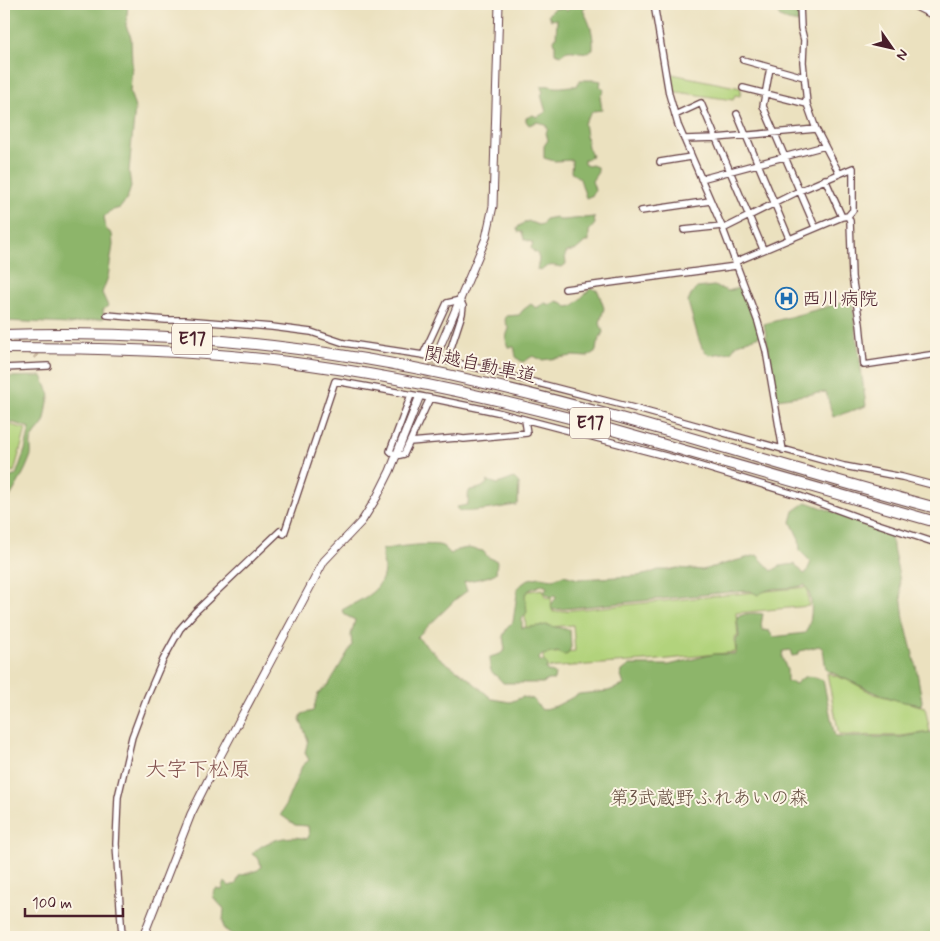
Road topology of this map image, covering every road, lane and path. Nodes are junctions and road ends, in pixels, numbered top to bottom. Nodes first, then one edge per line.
1 (499, 4) edge
2 (654, 4) edge
3 (800, 4) edge
4 (910, 4) edge
5 (936, 17) edge
6 (743, 60) dead end
7 (770, 68) junction
8 (804, 77) junction
9 (743, 88) dead end
10 (765, 94) junction
11 (807, 104) junction
12 (737, 114) dead end
13 (675, 115) junction
14 (816, 129) junction
15 (774, 132) junction
16 (744, 134) junction
17 (716, 138) junction
18 (684, 139) junction
19 (826, 146) junction
20 (691, 157) junction
21 (784, 157) junction
22 (660, 162) dead end
23 (756, 163) junction
24 (729, 170) junction
25 (840, 173) junction
26 (701, 179) junction
27 (825, 179) junction
28 (799, 191) junction
29 (710, 201) junction
30 (774, 204) junction
31 (641, 211) dead end
32 (845, 216) junction
33 (748, 217) junction
34 (815, 227) junction
35 (722, 228) junction
36 (684, 230) dead end
37 (789, 238) junction
38 (763, 250) junction
39 (736, 264) junction
40 (565, 289) dead end
41 (460, 300) junction
42 (107, 315) dead end
43 (4, 335) edge
44 (4, 348) edge
45 (936, 354) edge
46 (423, 356) junction
47 (436, 356) tunnel mouth
48 (446, 360) junction
49 (48, 366) dead end
50 (4, 368) edge
51 (411, 395) junction
52 (420, 398) tunnel mouth
53 (430, 398) junction
54 (525, 420) junction
55 (410, 442) junction
56 (783, 450) junction
57 (396, 456) junction
58 (936, 486) edge
59 (936, 508) edge
60 (936, 522) edge
61 (936, 543) edge
62 (122, 937) edge
63 (143, 937) edge

1 - 41 street
2 - 13 street
3 - 8 street
4 - 5 street
6 - 7 street
7 - 8 street
7 - 10 street
8 - 11 street
9 - 10 street
10 - 11 street
10 - 15 street
11 - 14 street
12 - 16 street
13 - 17 street
13 - 18 street
14 - 15 street
14 - 19 street
15 - 16 street
15 - 21 street
16 - 17 street
16 - 23 street
17 - 18 street
17 - 24 street
18 - 20 street
19 - 21 street
19 - 25 street
20 - 22 street
20 - 26 street
21 - 23 street
21 - 28 street
23 - 24 street
23 - 30 street
24 - 26 street
24 - 33 street
25 - 27 street
25 - 32 street
26 - 29 street
27 - 28 street
27 - 32 street
28 - 30 street
28 - 34 street
29 - 31 street
29 - 35 street
30 - 33 street
30 - 37 street
32 - 34 street
32 - 45 street
33 - 35 street
33 - 38 street
34 - 37 street
35 - 36 street
35 - 39 street
37 - 38 street
38 - 39 street
39 - 40 street
39 - 56 street
41 - 46 street
41 - 47 street
41 - 48 street
42 - 46 street
43 - 59 highway, 関越自動車道 / E17
44 - 60 highway, 関越自動車道 / E17
46 - 48 street
48 - 56 street
49 - 50 street
51 - 53 street
51 - 57 street
51 - 62 street
52 - 57 street
53 - 54 street
53 - 55 street
54 - 55 street
54 - 61 street
55 - 57 street
56 - 58 street
57 - 63 street

